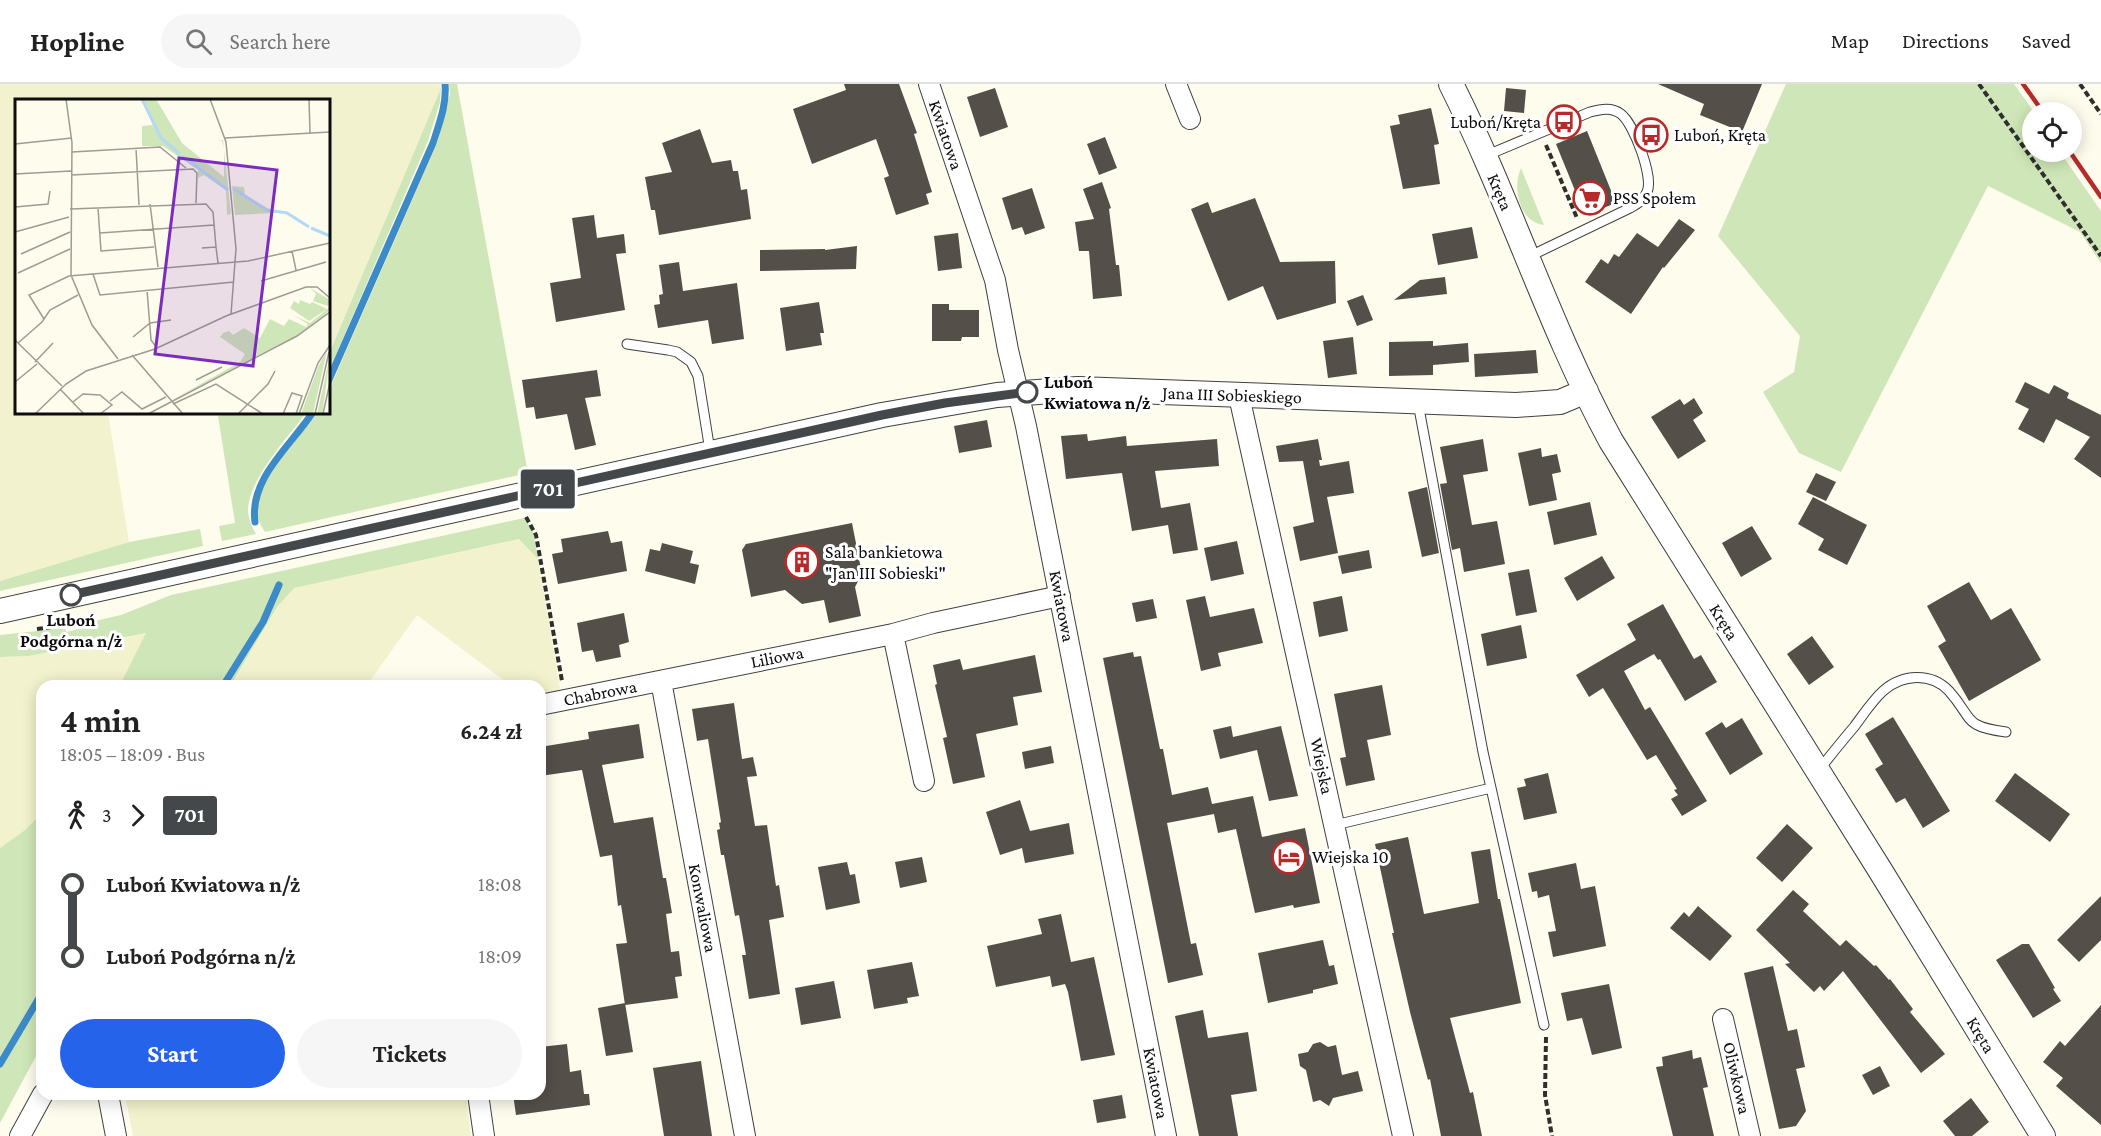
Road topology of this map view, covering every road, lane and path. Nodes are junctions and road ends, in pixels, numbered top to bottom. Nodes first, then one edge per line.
1 (929, 84) edge
2 (1176, 84) edge
3 (1451, 84) edge
4 (1979, 84) edge
5 (2080, 84) edge
6 (2101, 114) edge
7 (1190, 119) dead end
8 (1540, 132) junction
9 (1485, 156) junction
10 (1582, 230) junction
11 (1528, 256) junction
12 (2101, 256) edge
13 (627, 344) dead end
14 (1018, 392) junction
15 (1586, 392) junction
16 (1239, 396) junction
17 (1418, 401) junction
18 (710, 454) junction
19 (523, 512) dead end
20 (1060, 596) junction
21 (0, 611) edge
22 (893, 634) junction
23 (661, 681) junction
24 (565, 700) junction
25 (546, 704) edge
26 (2006, 732) dead end
27 (1818, 771) junction
28 (924, 781) dead end
29 (1491, 788) junction
30 (1335, 825) junction
31 (1723, 1019) dead end
32 (1544, 1025) joint
33 (40, 1100) edge
34 (109, 1100) edge
35 (479, 1100) edge
36 (2037, 1134) edge
37 (20, 1136) edge
38 (116, 1136) edge
39 (484, 1136) edge
40 (745, 1136) edge
41 (1166, 1136) edge
42 (1403, 1136) edge
43 (1552, 1136) edge
44 (1750, 1136) edge

1 - 14 street, Kwiatowa
2 - 7 street
3 - 9 street, Kręta
4 - 12 path
5 - 6 path
8 - 9 lane
8 - 10 path
8 - 10 lane
9 - 11 street, Kręta
10 - 11 lane
11 - 15 street, Kręta
13 - 18 lane
14 - 16 street, Jana III Sobieskiego
14 - 18 street, Jana III Sobieskiego
14 - 20 street, Kwiatowa
15 - 17 street, Jana III Sobieskiego
15 - 27 street, Kręta
16 - 17 street, Jana III Sobieskiego
16 - 30 street, Wiejska
17 - 29 lane
18 - 21 street, Jana III Sobieskiego
19 - 24 path
20 - 22 street, Liliowa
20 - 41 street, Kwiatowa
22 - 23 street, Liliowa
22 - 28 street
23 - 24 street, Chabrowa
23 - 40 street, Konwaliowa
24 - 25 street, Chabrowa
26 - 27 lane
27 - 36 street, Kręta
29 - 30 lane
29 - 32 lane
30 - 42 street, Wiejska
31 - 44 street, Oliwkowa
32 - 43 path
33 - 37 street
34 - 38 street
35 - 39 street

